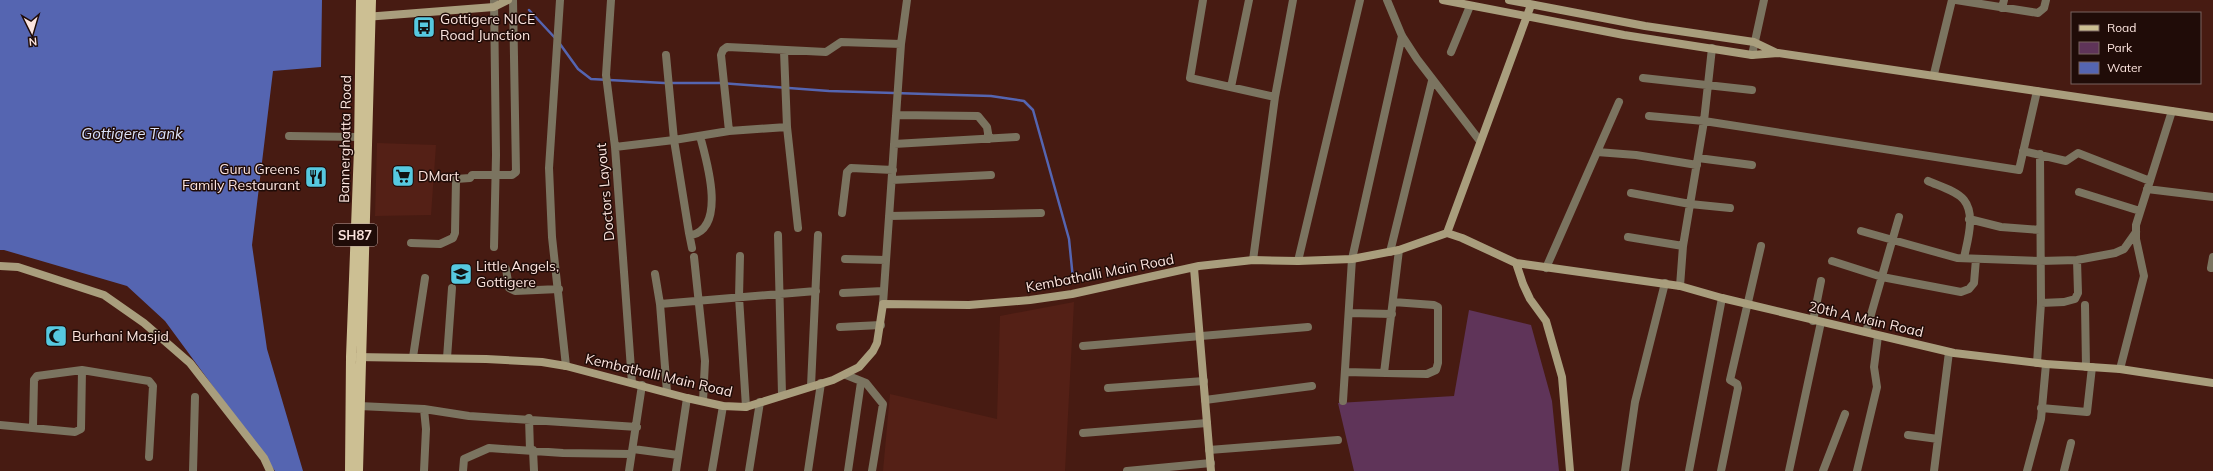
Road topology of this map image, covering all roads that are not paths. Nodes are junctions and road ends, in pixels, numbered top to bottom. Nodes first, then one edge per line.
1 (361, 0) edge
2 (371, 0) edge
3 (508, 0) edge
4 (513, 0) edge
5 (560, 0) edge
6 (611, 0) edge
7 (907, 0) edge
8 (1203, 0) edge
9 (1249, 0) edge
10 (1293, 0) edge
11 (1360, 0) edge
12 (1387, 0) edge
13 (1443, 0) edge
14 (1509, 0) edge
15 (1764, 0) edge
16 (1952, 0) edge
17 (1956, 0) edge
18 (2046, 0) edge
19 (493, 2) edge
20 (2003, 4) edge
21 (1530, 5) junction
22 (1470, 6) junction
23 (366, 17) junction
24 (1526, 17) junction
25 (1402, 36) junction
26 (1754, 42) junction
27 (902, 44) junction
28 (1712, 48) junction
29 (784, 51) junction
30 (1451, 52) dead end
31 (1778, 53) junction
32 (1752, 54) junction
33 (666, 55) dead end
34 (1934, 74) junction
35 (1643, 78) dead end
36 (1432, 81) junction
37 (1707, 84) junction
38 (1231, 87) junction
39 (1752, 90) dead end
40 (2037, 91) junction
41 (1275, 97) junction
42 (1619, 102) dead end
43 (2172, 111) junction
44 (896, 115) junction
45 (1649, 116) dead end
46 (2213, 117) edge
47 (1704, 121) junction
48 (787, 127) junction
49 (729, 131) junction
50 (289, 136) dead end
51 (700, 136) junction
52 (359, 137) junction
53 (1016, 137) dead end
54 (988, 139) junction
55 (674, 140) junction
56 (1480, 141) junction
57 (894, 144) junction
58 (615, 147) junction
59 (2023, 151) junction
60 (1597, 152) junction
61 (2040, 154) junction
62 (1697, 161) junction
63 (1752, 166) dead end
64 (893, 170) junction
65 (496, 175) junction
66 (991, 175) dead end
67 (892, 180) junction
68 (1928, 181) dead end
69 (2148, 185) junction
70 (2079, 192) dead end
71 (1631, 193) dead end
72 (2213, 196) edge
73 (1690, 204) junction
74 (1730, 208) dead end
75 (2140, 211) junction
76 (842, 213) dead end
77 (1041, 213) dead end
78 (889, 216) junction
79 (1899, 217) dead end
80 (1969, 219) junction
81 (798, 228) dead end
82 (2040, 230) junction
83 (1861, 231) dead end
84 (2136, 232) junction
85 (689, 233) junction
86 (1447, 233) junction
87 (818, 234) dead end
88 (778, 235) dead end
89 (1628, 237) dead end
90 (1892, 240) junction
91 (410, 243) dead end
92 (1683, 246) junction
93 (1761, 246) dead end
94 (494, 247) dead end
95 (692, 248) dead end
96 (1394, 251) junction
97 (740, 256) dead end
98 (2213, 257) edge
99 (694, 258) dead end
100 (1964, 258) junction
101 (845, 259) dead end
102 (1352, 259) junction
103 (1976, 259) junction
104 (886, 260) junction
105 (1253, 260) junction
106 (2077, 260) junction
107 (1298, 261) junction
108 (1832, 261) dead end
109 (2040, 262) junction
110 (1516, 263) junction
111 (0, 266) edge
112 (1194, 268) junction
113 (1546, 268) junction
114 (2210, 268) dead end
115 (506, 270) dead end
116 (655, 274) dead end
117 (1882, 276) junction
118 (425, 278) dead end
119 (1821, 281) dead end
120 (1665, 283) junction
121 (1680, 286) junction
122 (452, 288) dead end
123 (559, 289) junction
124 (816, 290) junction
125 (883, 291) junction
126 (843, 292) dead end
127 (781, 294) junction
128 (739, 297) junction
129 (1722, 298) junction
130 (699, 301) junction
131 (1394, 302) junction
132 (2041, 303) junction
133 (660, 304) junction
134 (883, 304) junction
135 (1747, 304) junction
136 (2085, 305) dead end
137 (1349, 313) junction
138 (1392, 314) junction
139 (1817, 322) junction
140 (881, 325) junction
141 (840, 327) dead end
142 (1308, 327) dead end
143 (1866, 332) junction
144 (1878, 336) junction
145 (1200, 337) junction
146 (1083, 346) dead end
147 (1949, 352) junction
148 (351, 357) junction
149 (361, 357) junction
150 (413, 357) junction
151 (447, 358) junction
152 (2037, 363) junction
153 (2046, 364) junction
154 (566, 366) junction
155 (2089, 367) junction
156 (2120, 369) junction
157 (82, 370) junction
158 (1345, 372) junction
159 (1384, 373) junction
160 (846, 375) junction
161 (1204, 381) junction
162 (861, 382) junction
163 (632, 383) junction
164 (2213, 383) edge
165 (821, 384) junction
166 (642, 385) junction
167 (811, 386) junction
168 (1312, 386) dead end
169 (1108, 388) dead end
170 (667, 392) junction
171 (782, 394) junction
172 (195, 397) dead end
173 (686, 398) junction
174 (1205, 400) junction
175 (703, 401) junction
176 (1343, 401) dead end
177 (760, 402) junction
178 (359, 406) junction
179 (723, 406) junction
180 (746, 407) junction
181 (2041, 408) junction
182 (424, 409) junction
183 (1845, 414) dead end
184 (529, 418) junction
185 (1207, 423) junction
186 (0, 425) edge
187 (33, 427) junction
188 (637, 427) junction
189 (1083, 433) dead end
190 (1908, 435) dead end
191 (1938, 439) junction
192 (1338, 440) dead end
193 (2071, 442) dead end
194 (531, 450) junction
195 (1209, 450) junction
196 (632, 451) junction
197 (678, 455) junction
198 (150, 457) dead end
199 (1211, 467) edge
200 (193, 471) edge
201 (270, 471) edge
202 (350, 471) edge
203 (358, 471) edge
204 (424, 471) edge
205 (463, 471) edge
206 (534, 471) edge
207 (629, 471) edge
208 (676, 471) edge
209 (712, 471) edge
210 (749, 471) edge
211 (808, 471) edge
212 (848, 471) edge
213 (872, 471) edge
214 (1127, 471) edge
215 (1570, 471) edge
216 (1625, 471) edge
217 (1689, 471) edge
218 (1721, 471) edge
219 (1789, 471) edge
220 (1823, 471) edge
221 (1857, 471) edge
222 (1934, 471) edge
223 (2027, 471) edge
224 (2064, 471) edge

1 - 23 main road, Bannerghatta Road / SH87
2 - 23 main road, Bannerghatta Road / SH87
3 - 19 street
4 - 65 street
5 - 123 street
6 - 58 street, Doctors Layout
7 - 27 street
8 - 38 street
9 - 38 street
10 - 41 street
11 - 107 street
12 - 25 street
13 - 22 street
14 - 21 street
15 - 26 street
16 - 34 street
17 - 20 street
18 - 20 street
19 - 23 street
19 - 65 street
21 - 24 street
21 - 26 street
22 - 24 street
22 - 30 street
23 - 52 main road, Bannerghatta Road / SH87
23 - 149 main road, Bannerghatta Road / SH87
24 - 28 street
24 - 56 street
25 - 36 street
25 - 102 street
26 - 31 street
26 - 32 street
27 - 29 street
27 - 44 street
28 - 32 street
28 - 37 street
29 - 48 street
29 - 49 street
31 - 32 street
31 - 34 street
33 - 55 street
34 - 40 street
35 - 37 street
36 - 56 street
36 - 96 street
37 - 39 street
37 - 47 street
38 - 41 street
40 - 43 street
40 - 59 street
41 - 105 street
42 - 60 street
43 - 46 street
43 - 69 street
44 - 54 street
44 - 57 street
45 - 47 street
47 - 59 street
47 - 62 street
48 - 49 street
48 - 81 street
49 - 51 street
50 - 52 street
51 - 55 street
51 - 85 street
52 - 148 main road, Bannerghatta Road / SH87
53 - 54 street
54 - 57 street
55 - 58 street
55 - 85 street
56 - 86 street
57 - 64 street
58 - 163 street, Doctors Layout
59 - 61 street
60 - 62 street
60 - 113 street
61 - 69 street
61 - 82 street
62 - 63 street
62 - 73 street
64 - 67 street
64 - 76 street
65 - 91 street
65 - 94 street
66 - 67 street
67 - 78 street
68 - 80 street
69 - 72 street
69 - 75 street
70 - 75 street
71 - 73 street
73 - 74 street
73 - 92 street
75 - 84 street
77 - 78 street
78 - 104 street
79 - 90 street
80 - 82 street
80 - 100 street
82 - 109 street
83 - 90 street
84 - 106 street
84 - 156 street
85 - 95 street
86 - 96 street, Kembathalli Main Road
86 - 110 street
87 - 124 street
88 - 127 street
89 - 92 street
90 - 100 street
90 - 117 street
92 - 121 street
93 - 135 street
96 - 102 street, Kembathalli Main Road
96 - 131 street
97 - 128 street
98 - 114 street
99 - 130 street
100 - 103 street
101 - 104 street
102 - 107 street, Kembathalli Main Road
102 - 137 street
103 - 109 street
103 - 117 street
104 - 125 street
105 - 107 street, Kembathalli Main Road
105 - 112 street, Kembathalli Main Road
106 - 109 street
106 - 132 street
108 - 117 street
109 - 132 street
110 - 113 street, 20th A Main Road
110 - 215 street
111 - 201 street
112 - 134 street, Kembathalli Main Road
112 - 145 street
113 - 120 street, 20th A Main Road
115 - 123 street
116 - 133 street
117 - 143 street
118 - 150 street
119 - 139 street
120 - 121 street, 20th A Main Road
120 - 216 street
121 - 129 street, 20th A Main Road
122 - 151 street
123 - 154 street
124 - 127 street
124 - 167 street
125 - 126 street
125 - 134 street
127 - 128 street
127 - 171 street
128 - 130 street
128 - 180 street
129 - 135 street, 20th A Main Road
129 - 217 street
130 - 133 street
130 - 175 street
131 - 138 street
131 - 159 street
132 - 152 street
133 - 170 street
134 - 140 street, Kembathalli Main Road
135 - 139 street, 20th A Main Road
135 - 218 street
136 - 155 street
137 - 138 street
137 - 158 street
138 - 159 street
139 - 143 street, 20th A Main Road
139 - 219 street
140 - 141 street
140 - 160 street, Kembathalli Main Road
142 - 145 street
143 - 144 street, 20th A Main Road
144 - 147 street, 20th A Main Road
144 - 221 street
145 - 146 street
145 - 161 street
147 - 152 street, 20th A Main Road
147 - 191 street
148 - 149 street, Kembathalli Main Road
148 - 202 main road, Bannerghatta Road / SH87
149 - 150 street, Kembathalli Main Road
149 - 178 main road, Bannerghatta Road / SH87
150 - 151 street, Kembathalli Main Road
151 - 154 street, Kembathalli Main Road
152 - 153 street, 20th A Main Road
153 - 155 street, 20th A Main Road
153 - 181 street
154 - 163 street, Kembathalli Main Road
155 - 156 street, 20th A Main Road
155 - 181 street
156 - 164 street, 20th A Main Road
157 - 187 street
157 - 187 street
157 - 198 street
158 - 159 street
158 - 176 street
160 - 162 street
160 - 165 street, Kembathalli Main Road
161 - 169 street
161 - 174 street
162 - 212 street
162 - 213 street
163 - 166 street, Kembathalli Main Road
165 - 167 street, Kembathalli Main Road
165 - 211 street
166 - 170 street, Kembathalli Main Road
166 - 188 street
167 - 171 street, Kembathalli Main Road
168 - 174 street
170 - 173 street, Kembathalli Main Road
171 - 177 street, Kembathalli Main Road
172 - 200 street
173 - 175 street, Kembathalli Main Road
173 - 197 street
174 - 185 street
175 - 179 street, Kembathalli Main Road
177 - 180 street, Kembathalli Main Road
177 - 210 street
178 - 182 street
178 - 203 main road, Bannerghatta Road / SH87
179 - 180 street, Kembathalli Main Road
179 - 209 street
181 - 223 street
182 - 184 street
182 - 204 street
183 - 220 street
184 - 188 street
184 - 194 street
185 - 189 street
185 - 195 street
186 - 187 street
188 - 196 street
190 - 191 street
191 - 222 street
192 - 195 street
193 - 224 street
194 - 196 street
194 - 205 street
194 - 206 street
195 - 199 street
196 - 197 street
196 - 207 street
197 - 208 street
199 - 214 street

